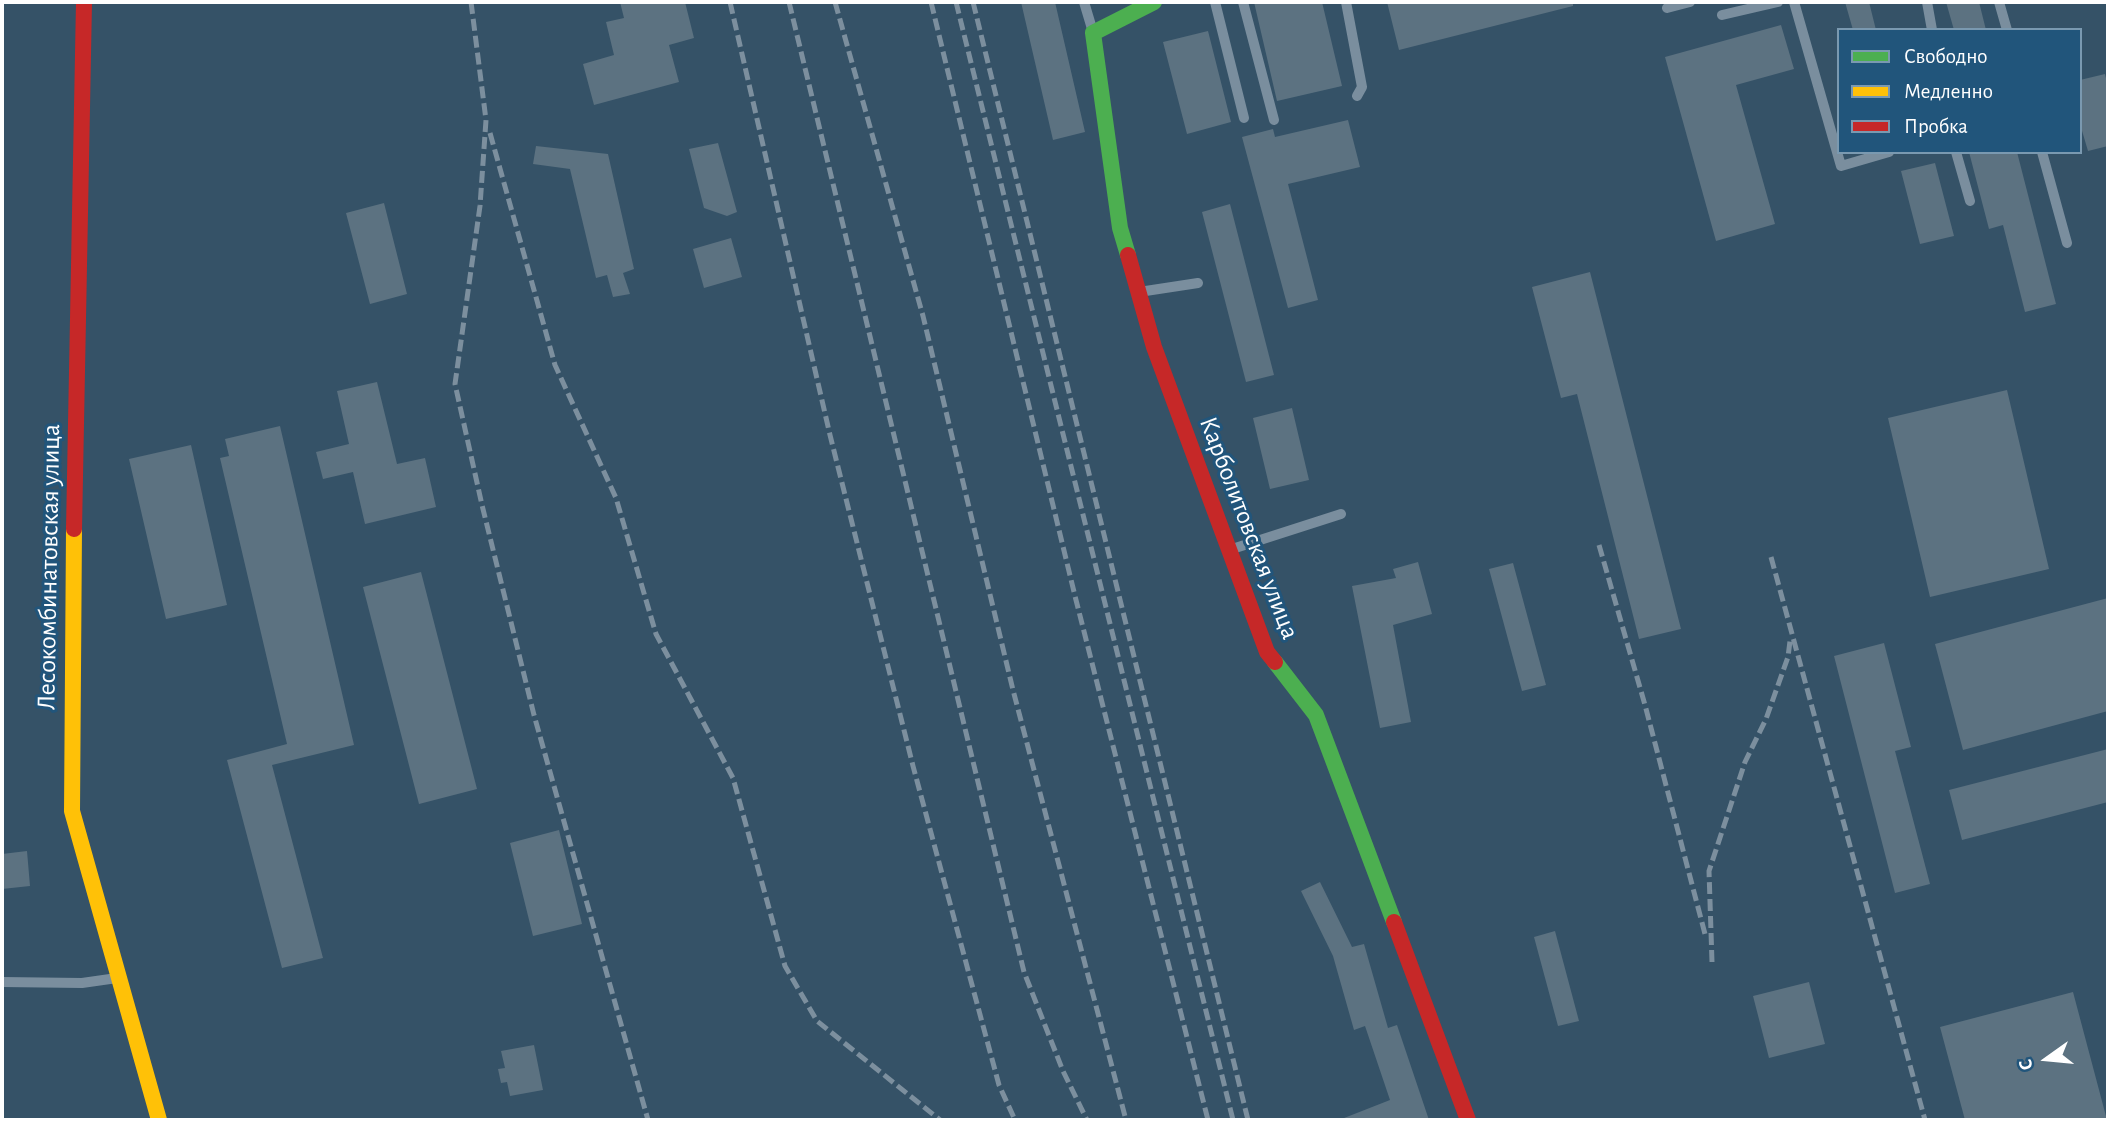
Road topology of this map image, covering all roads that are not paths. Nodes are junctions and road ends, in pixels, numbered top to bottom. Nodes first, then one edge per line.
1 (83, 2) edge
2 (1084, 2) edge
3 (1154, 2) edge
4 (1215, 2) edge
5 (1243, 2) edge
6 (1346, 2) edge
7 (1690, 2) edge
8 (1778, 2) edge
9 (1794, 2) edge
10 (1927, 2) edge
11 (1999, 2) edge
12 (1124, 8) edge
13 (1667, 8) dead end
14 (1722, 15) dead end
15 (1932, 28) edge
16 (2006, 28) edge
17 (1093, 33) junction
18 (1357, 96) dead end
19 (1244, 118) dead end
20 (1274, 120) dead end
21 (1837, 152) edge
22 (1838, 154) edge
23 (1882, 154) edge
24 (1957, 154) edge
25 (2043, 154) edge
26 (1970, 201) dead end
27 (2067, 243) dead end
28 (1198, 283) dead end
29 (1138, 292) junction
30 (1341, 514) dead end
31 (1229, 550) junction
32 (118, 978) junction
33 (2, 982) edge
34 (159, 1120) edge
35 (1468, 1120) edge

1 - 32 street, Лесокомбинатовская улица
2 - 17 lane
3 - 12 street
4 - 19 lane
5 - 20 lane
6 - 18 lane
7 - 13 lane
8 - 14 lane
9 - 21 lane
10 - 15 lane
11 - 16 lane
12 - 17 street
17 - 29 street, Карболитовская улица
22 - 23 lane
24 - 26 lane
25 - 27 lane
28 - 29 lane
29 - 31 street, Карболитовская улица
30 - 31 lane
31 - 35 street, Карболитовская улица
32 - 33 lane
32 - 34 street, Лесокомбинатовская улица

